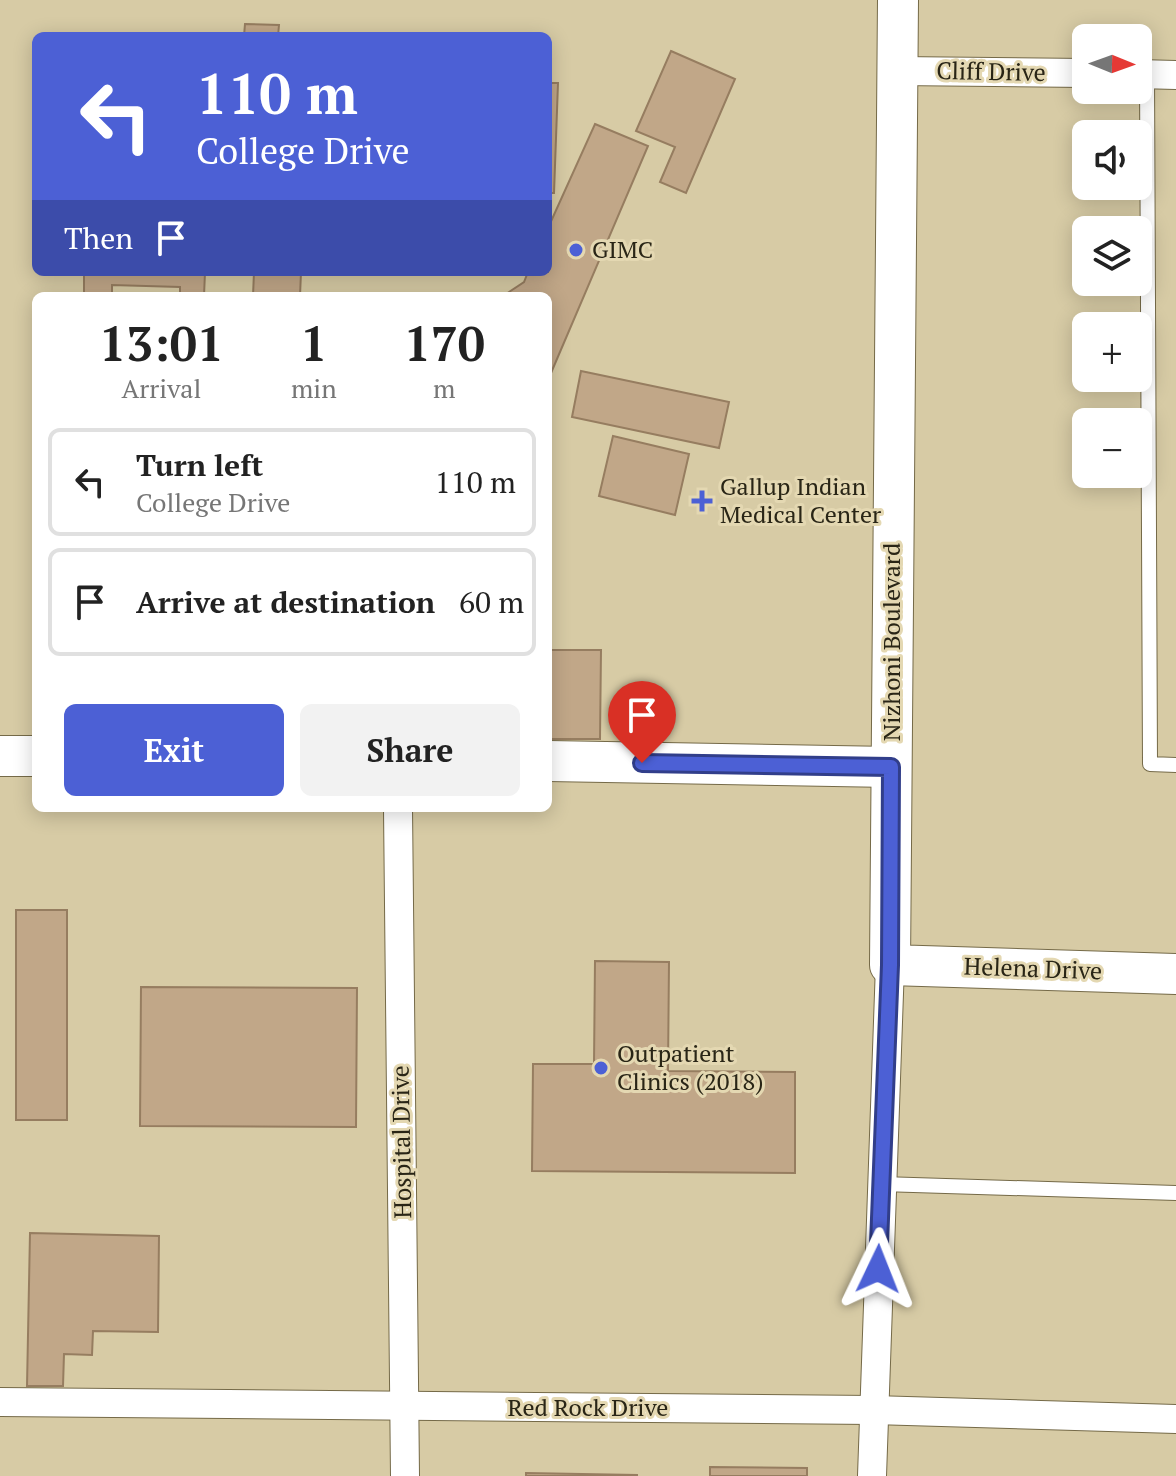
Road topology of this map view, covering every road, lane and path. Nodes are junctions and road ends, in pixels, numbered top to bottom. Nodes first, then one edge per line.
1 (898, 0) edge
2 (897, 71) junction
3 (1072, 73) edge
4 (1152, 74) edge
5 (1176, 75) edge
6 (1142, 104) edge
7 (0, 756) edge
8 (32, 756) edge
9 (552, 761) edge
10 (1176, 765) edge
11 (891, 767) junction
12 (398, 812) edge
13 (890, 965) junction
14 (1176, 974) edge
15 (881, 1184) junction
16 (1176, 1193) edge
17 (0, 1402) edge
18 (405, 1407) junction
19 (873, 1410) junction
20 (1176, 1419) edge
21 (405, 1476) edge
22 (872, 1476) edge

1 - 2 main road, Nizhoni Boulevard
2 - 3 street, Cliff Drive
2 - 11 main road, Nizhoni Boulevard
4 - 5 street
6 - 10 lane
7 - 8 main road
9 - 11 main road
11 - 13 main road, Nizhoni Boulevard
12 - 18 street, Hospital Drive
13 - 14 main road, Helena Drive
13 - 15 street, Nizhoni Boulevard
15 - 16 lane
15 - 19 street, Nizhoni Boulevard
17 - 18 street, Red Rock Drive
18 - 19 street, Red Rock Drive
18 - 21 street, Hospital Drive
19 - 20 street, Red Rock Drive
19 - 22 street, Nizhoni Boulevard

